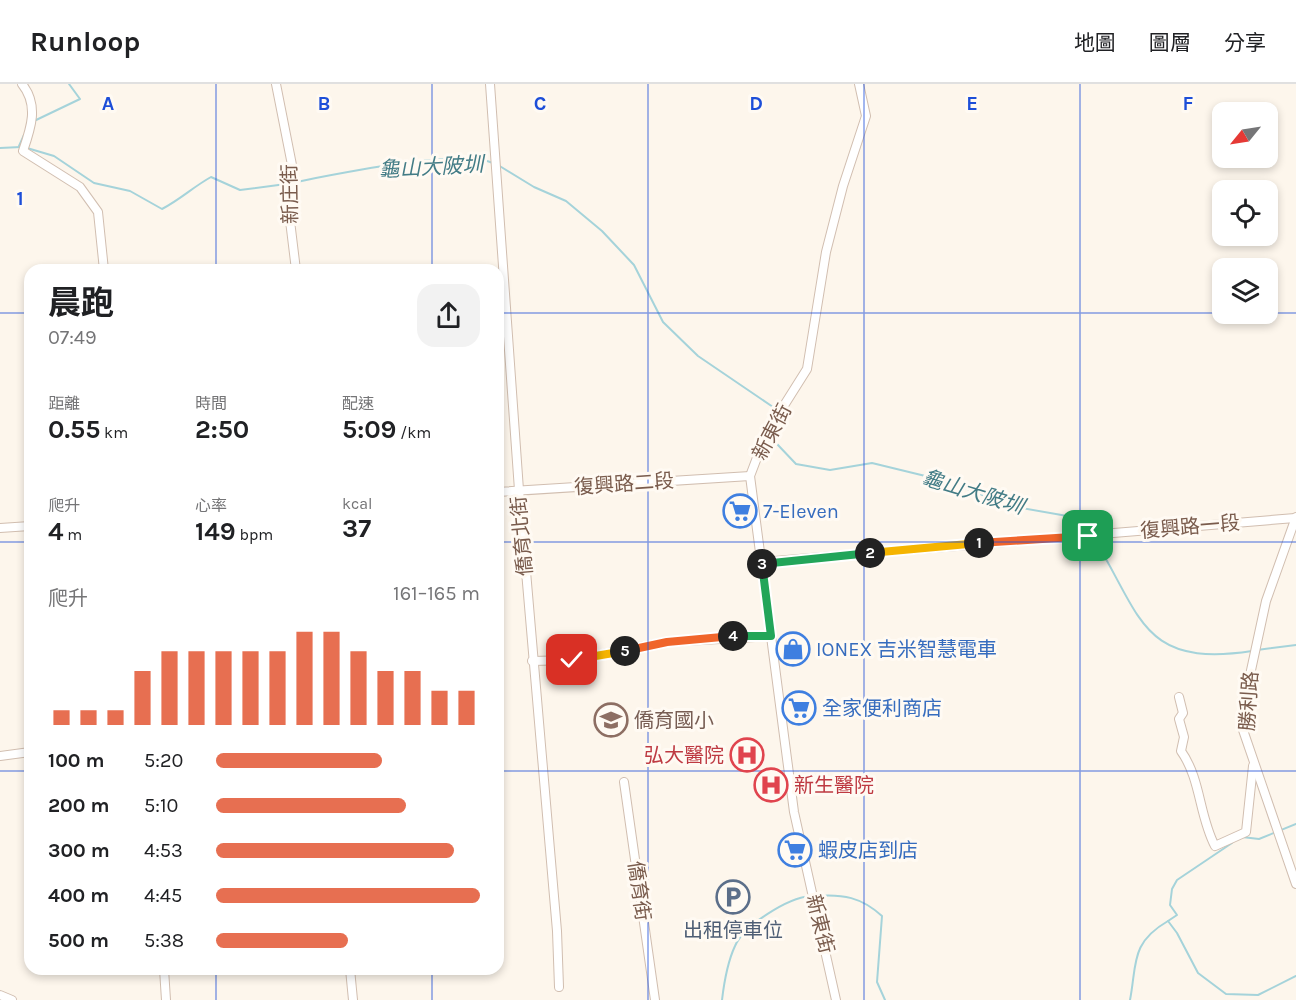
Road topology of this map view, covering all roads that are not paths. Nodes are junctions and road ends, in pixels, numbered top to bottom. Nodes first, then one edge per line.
1 (22, 84) edge
2 (276, 84) edge
3 (490, 84) edge
4 (859, 84) edge
5 (103, 264) edge
6 (295, 264) edge
7 (503, 264) edge
8 (504, 280) edge
9 (750, 476) junction
10 (519, 490) junction
11 (504, 491) edge
12 (1296, 518) edge
13 (24, 526) edge
14 (0, 528) edge
15 (762, 562) junction
16 (771, 636) junction
17 (532, 661) junction
18 (1179, 697) dead end
19 (24, 753) edge
20 (0, 756) edge
21 (1254, 763) junction
22 (624, 782) dead end
23 (1296, 884) edge
24 (164, 975) edge
25 (351, 975) edge
26 (559, 987) dead end
27 (0, 995) edge
28 (12, 1000) edge
29 (166, 1000) edge
30 (353, 1000) edge
31 (655, 1000) edge
32 (836, 1000) edge

1 - 5 street
2 - 6 street, 新庄街
3 - 7 street, 僑育北街
4 - 9 street, 新東街
8 - 10 street, 僑育北街
9 - 10 street, 復興路二段
9 - 15 street, 新東街
10 - 11 street, 復興路二段
10 - 17 street, 僑育北街
12 - 15 street, 復興路一段
12 - 21 street, 勝利路
13 - 14 street
15 - 16 street, 新東街
16 - 17 street
16 - 32 street, 新東街
17 - 26 street, 僑育北街
18 - 21 street
19 - 20 street
21 - 23 street, 勝利路
22 - 31 street, 僑育街
24 - 29 street
25 - 30 street
27 - 28 street

